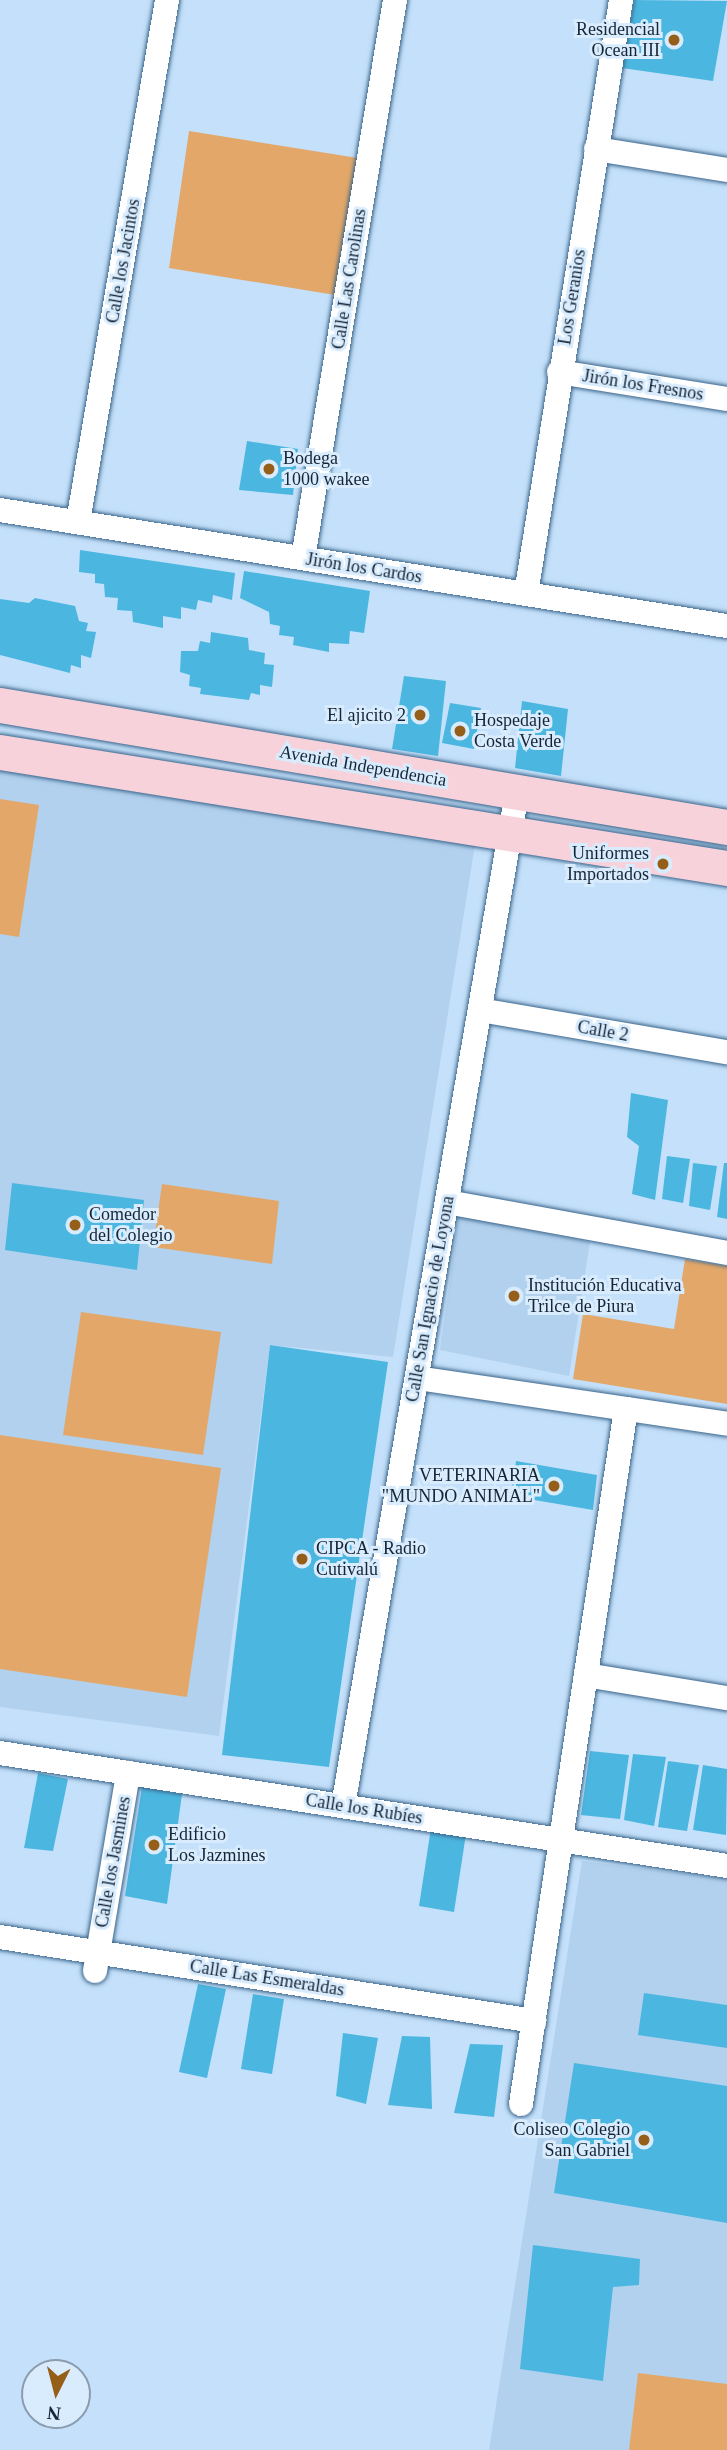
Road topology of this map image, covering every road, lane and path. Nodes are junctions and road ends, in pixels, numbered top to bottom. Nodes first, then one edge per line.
1 (167, 0) edge
2 (395, 0) edge
3 (621, 0) edge
4 (596, 149) junction
5 (727, 170) edge
6 (559, 372) junction
7 (727, 399) edge
8 (0, 510) edge
9 (78, 522) junction
10 (303, 558) junction
11 (526, 594) junction
12 (727, 626) edge
13 (0, 705) edge
14 (0, 752) edge
15 (517, 792) junction
16 (727, 827) edge
17 (510, 832) junction
18 (727, 868) edge
19 (480, 1010) junction
20 (727, 1052) edge
21 (447, 1202) junction
22 (727, 1253) edge
23 (417, 1378) junction
24 (626, 1409) junction
25 (727, 1424) edge
26 (586, 1675) junction
27 (727, 1698) edge
28 (0, 1754) edge
29 (128, 1773) junction
30 (344, 1806) junction
31 (561, 1840) junction
32 (727, 1866) edge
33 (0, 1937) edge
34 (97, 1961) junction
35 (534, 2021) junction
36 (521, 2104) dead end

1 - 9 street, Calle los Jacintos
2 - 10 street, Calle Las Carolinas
3 - 4 street, Los Geranios
4 - 5 street
4 - 6 street, Los Geranios
6 - 7 street, Jirón los Fresnos
6 - 11 street, Los Geranios
8 - 9 street, Jirón los Cardos
9 - 10 street, Jirón los Cardos
10 - 11 street, Jirón los Cardos
11 - 12 street, Jirón los Cardos
13 - 15 main road, Avenida Independencia
14 - 17 main road
15 - 16 main road, Avenida Independencia
15 - 17 street, Calle San Ignacio de Loyona
17 - 18 main road
17 - 19 street, Calle San Ignacio de Loyona
19 - 20 street, Calle 2
19 - 21 street, Calle San Ignacio de Loyona
21 - 22 street
21 - 23 street, Calle San Ignacio de Loyona
23 - 24 street
23 - 30 street, Calle San Ignacio de Loyona
24 - 25 street
24 - 26 street
26 - 27 street
26 - 31 street
28 - 29 street, Calle los Rubíes
29 - 30 street, Calle los Rubíes
29 - 34 street, Calle los Jasmines
30 - 31 street, Calle los Rubíes
31 - 32 street, Calle los Rubíes
31 - 35 street
33 - 34 street, Calle Las Esmeraldas
34 - 35 street, Calle Las Esmeraldas
35 - 36 street

